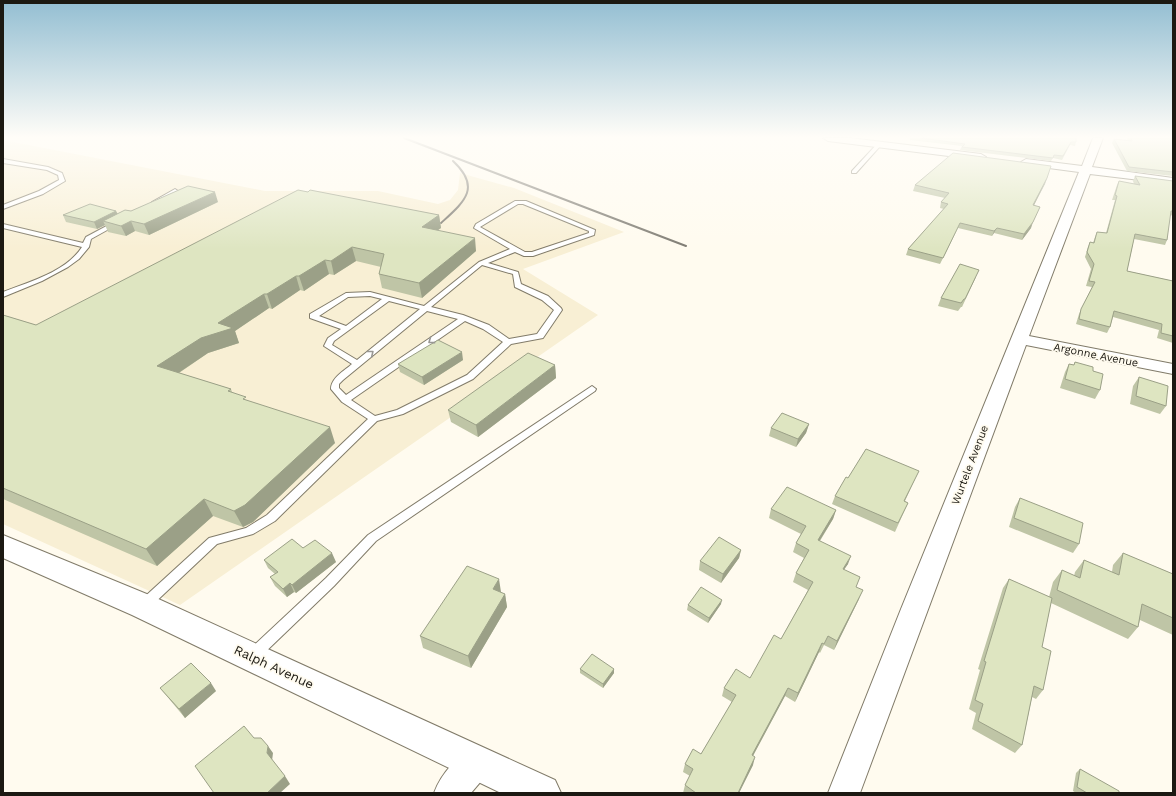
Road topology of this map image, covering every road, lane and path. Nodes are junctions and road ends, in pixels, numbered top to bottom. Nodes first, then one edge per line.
1 (60, 175) edge
2 (1084, 175) edge
3 (1127, 175) edge
4 (1173, 181) edge
5 (175, 191) edge
6 (148, 206) edge
7 (3, 207) edge
8 (121, 220) edge
9 (3, 226) edge
10 (87, 246) junction
11 (516, 249) junction
12 (481, 263) junction
13 (3, 295) edge
14 (389, 298) junction
15 (426, 308) junction
16 (463, 318) junction
17 (347, 329) junction
18 (1019, 339) junction
19 (508, 342) junction
20 (357, 364) junction
21 (1173, 370) edge
22 (592, 390) dead end
23 (344, 400) junction
24 (374, 419) junction
25 (3, 546) edge
26 (143, 606) junction
27 (252, 656) junction
28 (477, 762) junction
29 (450, 793) edge
30 (542, 793) edge
31 (844, 793) edge

1 - 7 lane
2 - 18 street, Wurtele Avenue
3 - 4 street
5 - 6 lane
8 - 10 lane
9 - 10 lane
10 - 13 lane
11 - 11 lane
11 - 12 lane
12 - 15 lane
12 - 19 lane
14 - 15 lane
14 - 17 lane
14 - 17 lane
15 - 16 lane
20 -> 15 lane
16 - 19 lane
16 -> 23 lane
17 - 20 lane
18 - 21 street, Argonne Avenue
18 - 31 street, Wurtele Avenue
19 - 24 lane
20 - 23 lane
22 - 27 lane
23 - 24 lane
24 - 26 lane
25 - 26 street, Ralph Avenue
26 - 27 street, Ralph Avenue
27 - 28 street, Ralph Avenue
28 - 29 street
28 - 30 street, Ralph Avenue

